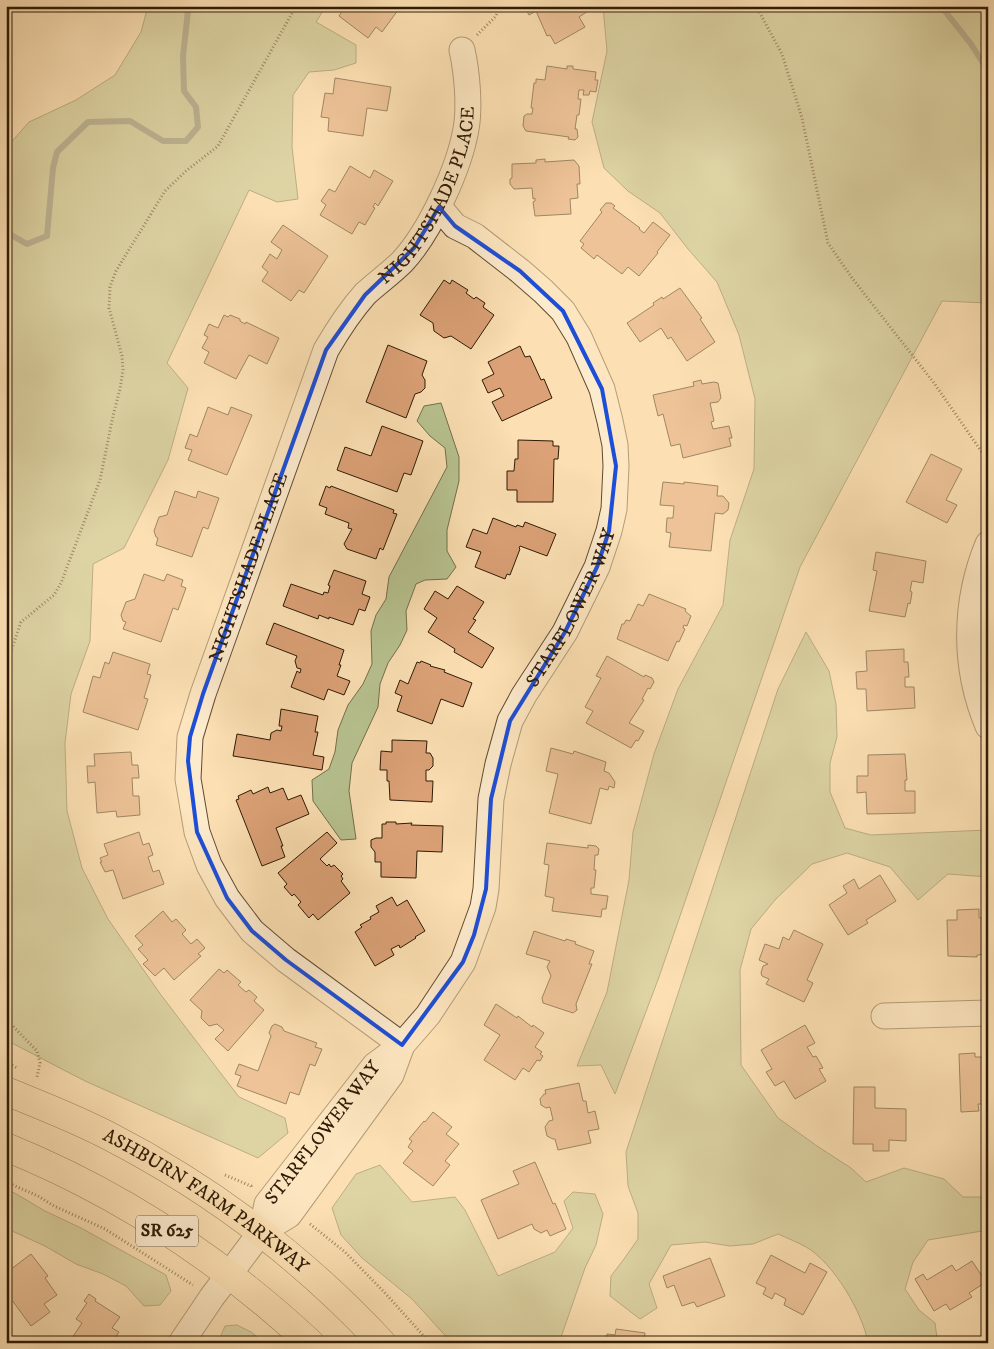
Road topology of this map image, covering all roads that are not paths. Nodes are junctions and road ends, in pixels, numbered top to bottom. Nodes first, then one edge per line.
1 (462, 50) road end
2 (439, 207) junction
3 (988, 544) edge
4 (988, 726) edge
5 (988, 1013) edge
6 (884, 1016) dead end
7 (402, 1045) junction
8 (6, 1091) edge
9 (6, 1147) edge
10 (261, 1232) junction
11 (229, 1274) junction
12 (181, 1343) edge
13 (310, 1343) edge
14 (382, 1343) edge

1 - 2 street, NIGHTSHADE PLACE
2 - 7 street, STARFLOWER WAY
2 - 7 street, NIGHTSHADE PLACE
3 - 4 street
5 - 6 street
7 - 10 street, STARFLOWER WAY
8 - 10 main road, ASHBURN FARM PARKWAY / SR 625
9 - 11 main road, SR 625
10 - 11 street, STARFLOWER WAY
10 - 14 main road, ASHBURN FARM PARKWAY / SR 625
11 - 12 street, STARFLOWER WAY
11 - 13 main road, SR 625

